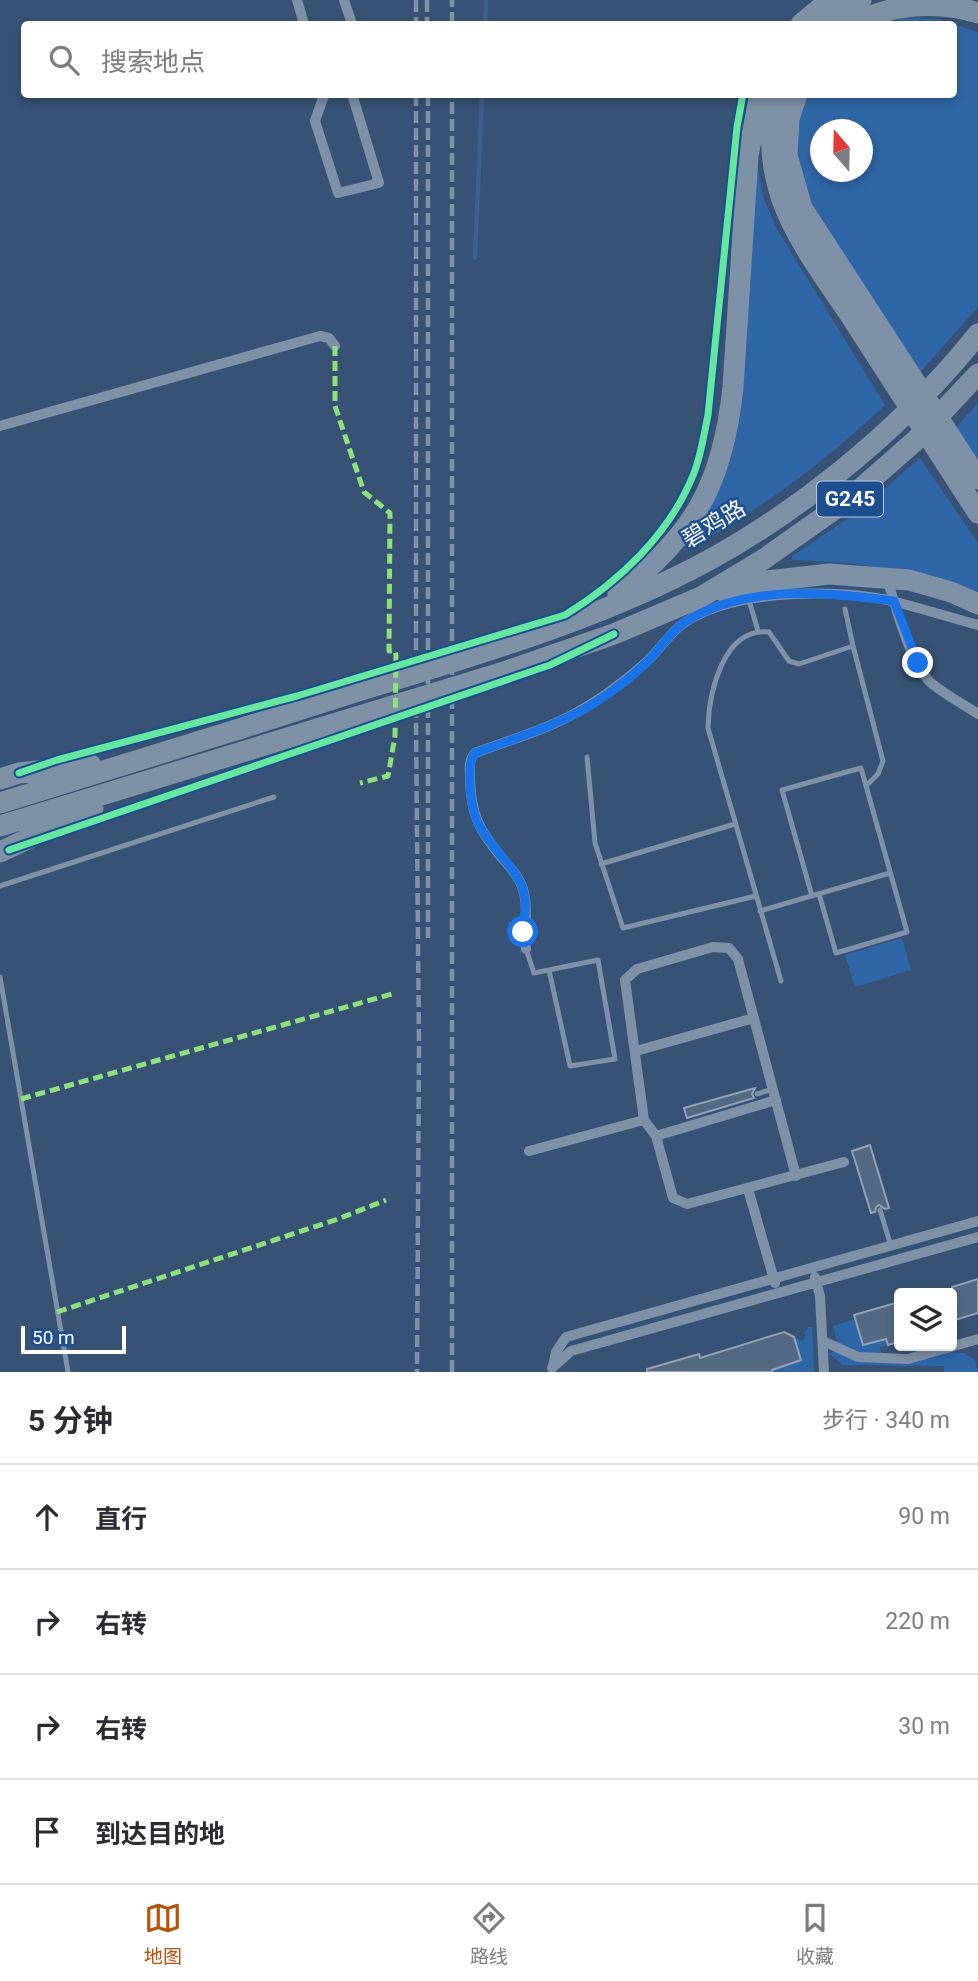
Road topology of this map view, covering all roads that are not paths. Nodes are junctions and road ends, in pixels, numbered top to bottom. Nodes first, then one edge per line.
1 (297, 0) edge
2 (344, 0) edge
3 (830, 0) edge
4 (861, 0) edge
5 (978, 13) edge
6 (303, 21) edge
7 (351, 21) edge
8 (805, 21) edge
9 (827, 21) edge
10 (860, 21) edge
11 (324, 98) edge
12 (353, 98) edge
13 (759, 98) edge
14 (777, 98) edge
15 (796, 98) edge
16 (823, 257) junction
17 (978, 334) edge
18 (335, 346) dead end
19 (978, 373) edge
20 (0, 426) edge
21 (978, 479) edge
22 (978, 513) edge
23 (887, 579) junction
24 (701, 597) junction
25 (749, 600) junction
26 (894, 601) junction
27 (978, 604) edge
28 (845, 609) dead end
29 (587, 616) junction
30 (978, 625) edge
31 (758, 631) junction
32 (853, 646) junction
33 (978, 714) edge
34 (587, 757) dead end
35 (145, 769) junction
36 (0, 779) edge
37 (866, 786) junction
38 (274, 797) dead end
39 (0, 803) edge
40 (735, 824) junction
41 (0, 826) edge
42 (0, 852) edge
43 (601, 864) junction
44 (890, 873) junction
45 (0, 886) edge
46 (819, 894) junction
47 (756, 896) junction
48 (812, 896) junction
49 (761, 911) junction
50 (526, 949) joint
51 (549, 970) junction
52 (0, 977) edge
53 (780, 981) dead end
54 (754, 1018) junction
55 (636, 1051) junction
56 (757, 1094) dead end
57 (775, 1094) junction
58 (644, 1120) junction
59 (656, 1136) junction
60 (529, 1151) dead end
61 (844, 1162) dead end
62 (796, 1176) junction
63 (748, 1189) junction
64 (880, 1210) dead end
65 (978, 1222) edge
66 (978, 1237) edge
67 (891, 1246) junction
68 (812, 1268) junction
69 (774, 1279) junction
70 (816, 1282) junction
71 (778, 1293) junction
72 (978, 1340) edge
73 (823, 1341) junction
74 (551, 1369) edge
75 (68, 1372) edge
76 (824, 1372) edge

1 - 6 street
2 - 7 street
3 - 8 highway
4 - 9 highway
5 - 10 highway
11 - 12 street
13 - 29 highway
14 - 16 highway
15 - 16 highway
16 - 21 highway
16 - 22 highway
17 - 29 highway, 碧鸡路 / G245
18 - 20 street
19 - 24 highway, G245
23 - 24 highway
23 - 26 street
23 - 27 highway
24 - 35 highway, G245
25 - 26 street
25 - 31 lane
25 - 50 street
26 - 30 street
26 - 33 street
28 - 32 lane
29 - 35 highway, 碧鸡路 / G245
31 - 32 lane
31 - 40 lane
32 - 37 lane
34 - 43 lane
35 - 36 highway
35 - 39 highway, G245
35 - 41 highway, G245
35 - 42 highway
37 - 44 lane
37 - 48 lane
38 - 45 lane
40 - 43 lane
40 - 47 lane
43 - 47 lane
44 - 46 lane
44 - 46 lane
46 - 48 lane
47 - 49 lane
48 - 49 lane
49 - 53 lane
50 - 51 lane
51 - 51 lane
52 - 75 lane
54 - 55 street
54 - 55 street
54 - 57 street
55 - 58 street
56 - 57 lane
57 - 59 street
57 - 62 street
58 - 59 street
58 - 60 street
59 - 63 street
61 - 62 street
62 - 63 street
63 - 69 street
64 - 67 lane
65 - 67 street
66 - 70 street
67 - 68 street
68 - 69 street
68 - 70 street
69 - 71 street
69 - 74 street
70 - 71 street
70 - 73 street
71 - 74 street
72 - 73 street
73 - 76 street

